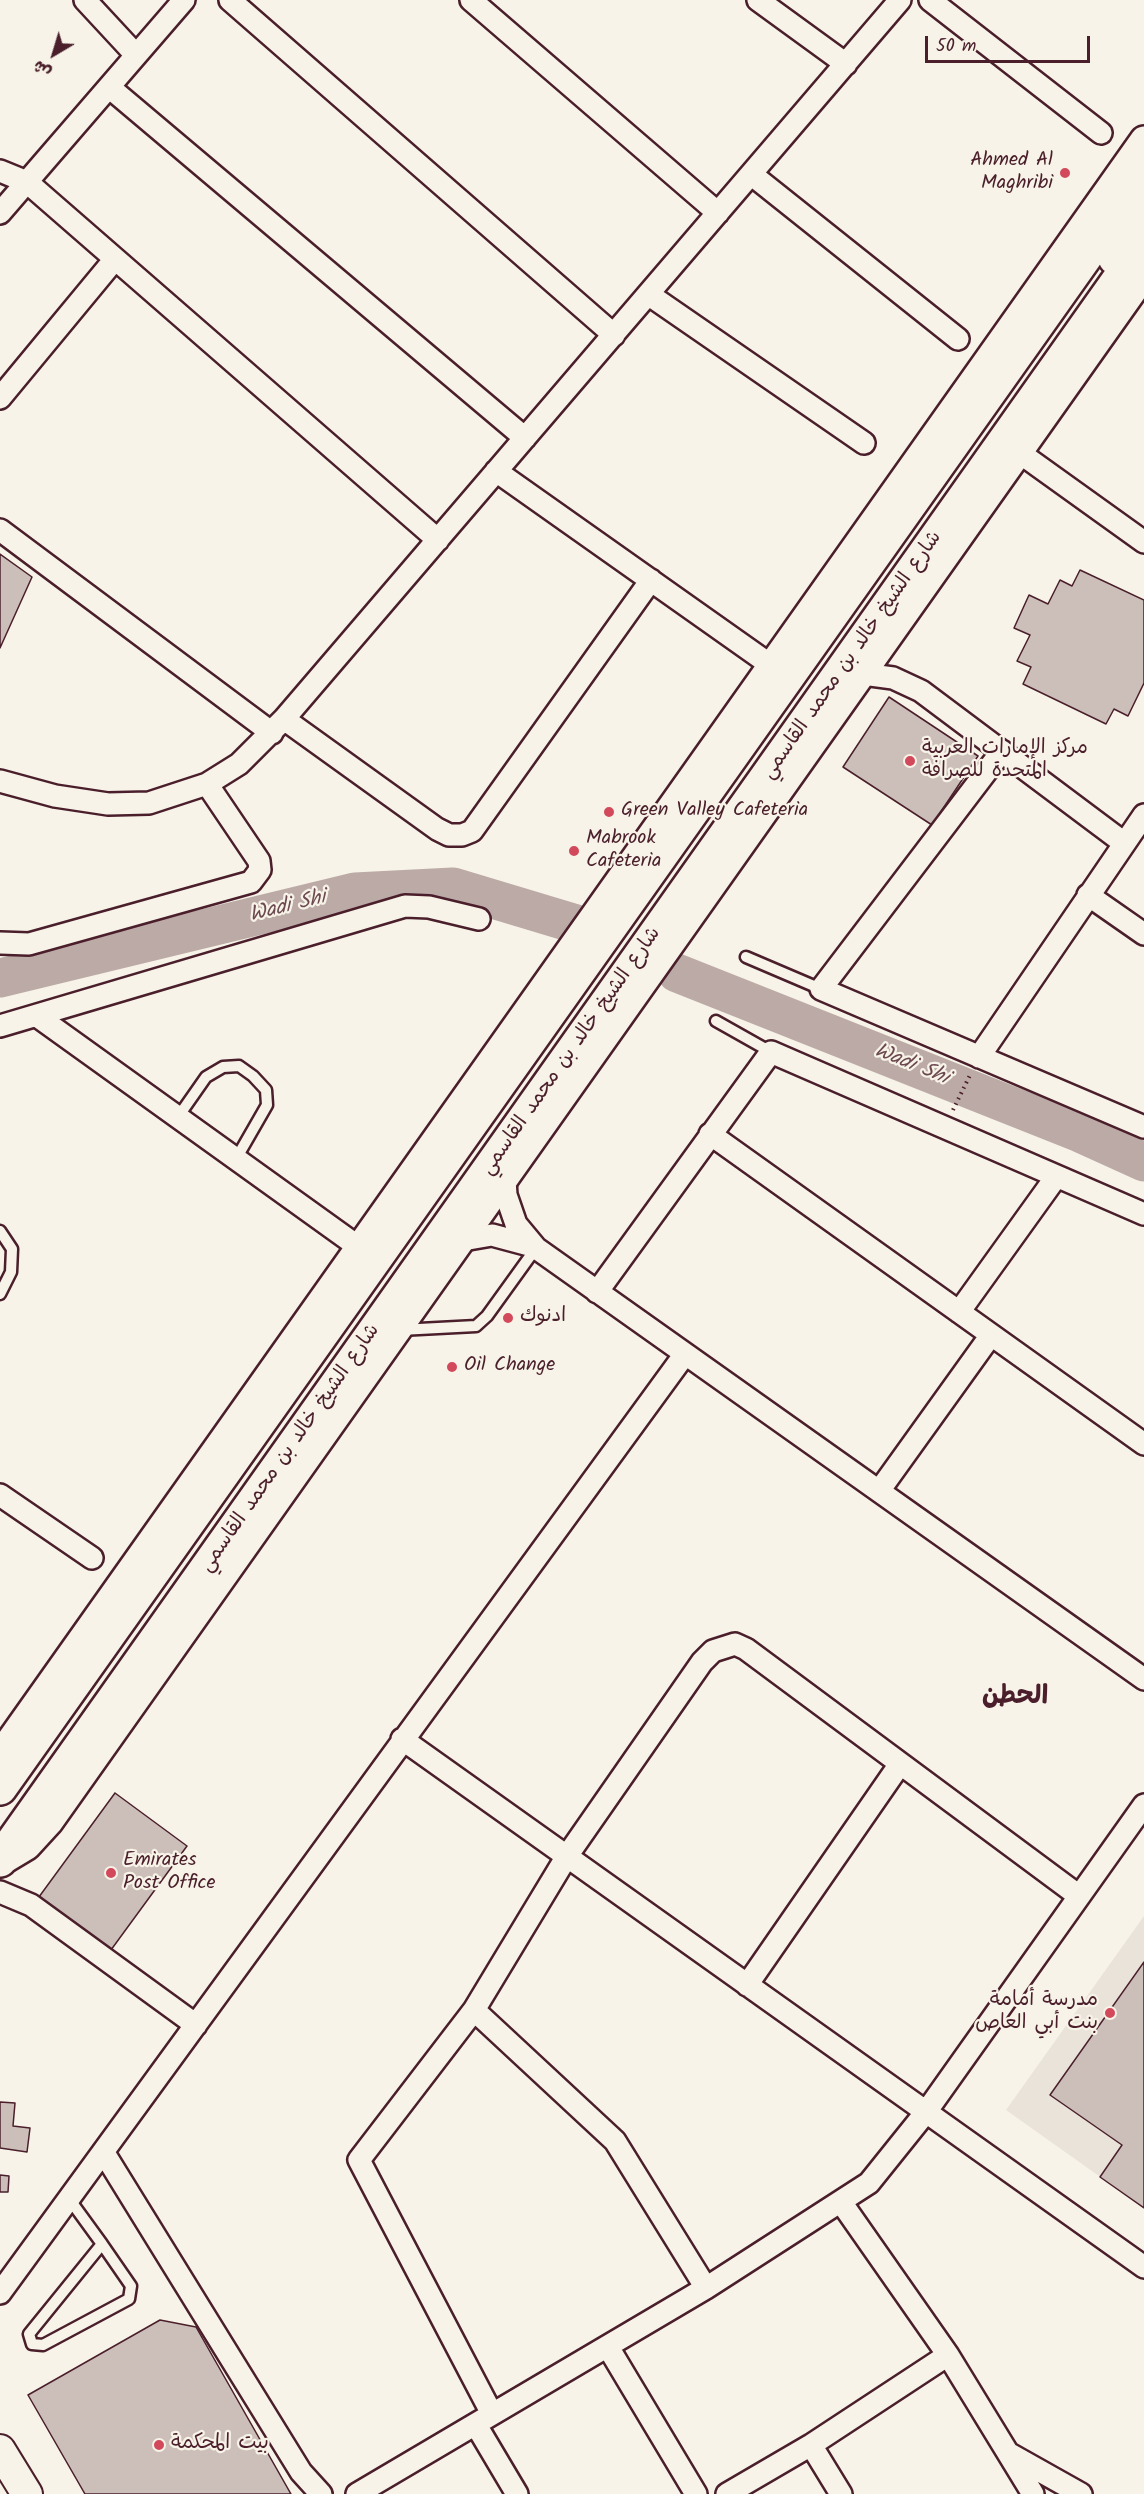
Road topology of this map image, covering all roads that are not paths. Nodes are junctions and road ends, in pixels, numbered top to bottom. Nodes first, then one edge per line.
1 (85, 0) edge
2 (184, 0) edge
3 (230, 0) edge
4 (471, 0) edge
5 (758, 0) edge
6 (900, 0) edge
7 (930, 0) edge
8 (136, 55) junction
9 (846, 64) junction
10 (109, 87) junction
11 (1101, 133) dead end
12 (1144, 140) edge
13 (0, 171) edge
14 (751, 174) junction
15 (1144, 174) edge
16 (27, 182) junction
17 (0, 213) edge
18 (718, 213) junction
19 (1144, 216) edge
20 (1144, 244) edge
21 (115, 259) junction
22 (1144, 275) edge
23 (648, 294) junction
24 (1028, 322) junction
25 (614, 335) junction
26 (958, 339) dead end
27 (1044, 397) junction
28 (0, 398) edge
29 (525, 438) junction
30 (864, 444) dead end
31 (1020, 453) junction
32 (496, 471) junction
33 (0, 530) edge
34 (438, 540) junction
35 (1144, 542) edge
36 (651, 580) junction
37 (772, 666) junction
38 (863, 674) junction
39 (278, 726) junction
40 (1002, 752) junction
41 (0, 781) edge
42 (207, 784) junction
43 (1144, 815) edge
44 (1124, 843) junction
45 (1088, 895) junction
46 (479, 919) dead end
47 (1144, 934) edge
48 (0, 942) edge
49 (746, 957) dead end
50 (821, 989) junction
51 (37, 1016) junction
52 (716, 1021) dead end
53 (0, 1026) edge
54 (584, 1052) junction
55 (771, 1052) junction
56 (976, 1062) junction
57 (178, 1117) junction
58 (1144, 1128) edge
59 (710, 1134) junction
60 (440, 1152) junction
61 (236, 1159) junction
62 (1056, 1177) junction
63 (506, 1180) junction
64 (1144, 1214) edge
65 (0, 1231) edge
66 (463, 1240) junction
67 (360, 1248) junction
68 (536, 1248) junction
69 (597, 1292) junction
70 (0, 1294) edge
71 (959, 1312) junction
72 (399, 1330) junction
73 (990, 1335) junction
74 (685, 1354) junction
75 (1144, 1444) edge
76 (282, 1479) junction
77 (879, 1491) junction
78 (0, 1495) edge
79 (92, 1558) dead end
80 (1144, 1679) edge
81 (66, 1680) junction
82 (402, 1739) junction
83 (0, 1755) edge
84 (900, 1764) junction
85 (0, 1788) edge
86 (1144, 1805) edge
87 (567, 1856) junction
88 (0, 1861) edge
89 (1079, 1896) junction
90 (3, 1897) edge
91 (747, 1984) junction
92 (474, 2010) junction
93 (196, 2025) junction
94 (926, 2112) junction
95 (104, 2153) junction
96 (70, 2199) junction
97 (841, 2202) junction
98 (102, 2244) junction
99 (1144, 2267) edge
100 (706, 2288) junction
101 (0, 2293) edge
102 (608, 2347) junction
103 (948, 2355) junction
104 (484, 2419) junction
105 (811, 2445) junction
106 (0, 2450) edge
107 (1005, 2452) junction
108 (27, 2494) edge
109 (321, 2494) edge
110 (357, 2494) edge
111 (517, 2494) edge
112 (696, 2494) edge
113 (727, 2494) edge
114 (841, 2494) edge
115 (1033, 2494) edge
116 (1081, 2494) edge

1 - 8 street
2 - 8 street
3 - 25 street
4 - 18 street
5 - 9 street
6 - 9 street
7 - 11 street
8 - 10 street
9 - 14 street
10 - 16 street
10 - 29 street
12 - 24 street
13 - 16 street
14 - 18 street
14 - 26 street
15 - 24 highway, شارع الشيخ خالد بن محمد القاسمي
16 - 17 street
16 - 21 street
18 - 23 street
19 - 27 highway
20 - 27 highway, شارع الشيخ خالد بن محمد القاسمي
21 - 28 street
21 - 34 street
22 - 27 street
23 - 25 street
23 - 30 street
24 - 37 street
24 - 60 highway, شارع الشيخ خالد بن محمد القاسمي
25 - 29 street
27 - 31 street
27 - 54 highway, شارع الشيخ خالد بن محمد القاسمي
29 - 32 street
31 - 35 street
31 - 38 street
32 - 34 street
32 - 36 street
33 - 39 street
34 - 39 street
36 - 37 street
36 - 39 street
37 - 60 street
38 - 40 street
38 - 54 street
39 - 42 street
40 - 44 street
40 - 50 street
41 - 42 street
42 - 48 street
43 - 44 street
44 - 45 street
45 - 47 street
45 - 56 street
46 - 51 street
49 - 50 lane
50 - 56 street
51 - 53 street
51 - 57 street
52 - 55 lane
54 - 63 street
54 - 76 highway, شارع الشيخ خالد بن محمد القاسمي
55 - 59 street
55 - 62 street
56 - 58 street
57 - 61 street
57 - 61 lane
59 - 69 street
59 - 71 street
60 - 67 street
60 - 81 highway, شارع الشيخ خالد بن محمد القاسمي
61 - 67 street
62 - 64 street
62 - 71 street
63 - 66 street
63 - 68 street
65 - 70 lane
66 - 68 street
66 - 72 street
67 - 81 street
68 - 69 street
68 - 72 lane
69 - 74 street
71 - 73 street
72 - 76 street
73 - 75 street
73 - 77 street
74 - 77 street
74 - 82 street
76 - 88 highway, شارع الشيخ خالد بن محمد القاسمي
77 - 80 street
78 - 79 street
81 - 83 street
81 - 85 highway, شارع الشيخ خالد بن محمد القاسمي
82 - 87 street
82 - 93 street
84 - 87 street
84 - 89 street
84 - 91 street
86 - 89 street
87 - 91 street
87 - 92 street
89 - 94 street
90 - 93 street
91 - 94 street
92 - 100 street
92 - 104 street
93 - 95 street
94 - 97 street
94 - 99 street
95 - 96 street
95 - 109 street
96 - 98 lane
96 - 101 street
97 - 100 street
97 - 103 street
98 - 98 lane
100 - 102 street
102 - 104 street
102 - 112 street
103 - 105 street
103 - 107 street
104 - 110 street
104 - 111 street
105 - 113 street
105 - 114 street
106 - 108 main road
107 - 115 street
107 - 116 street

